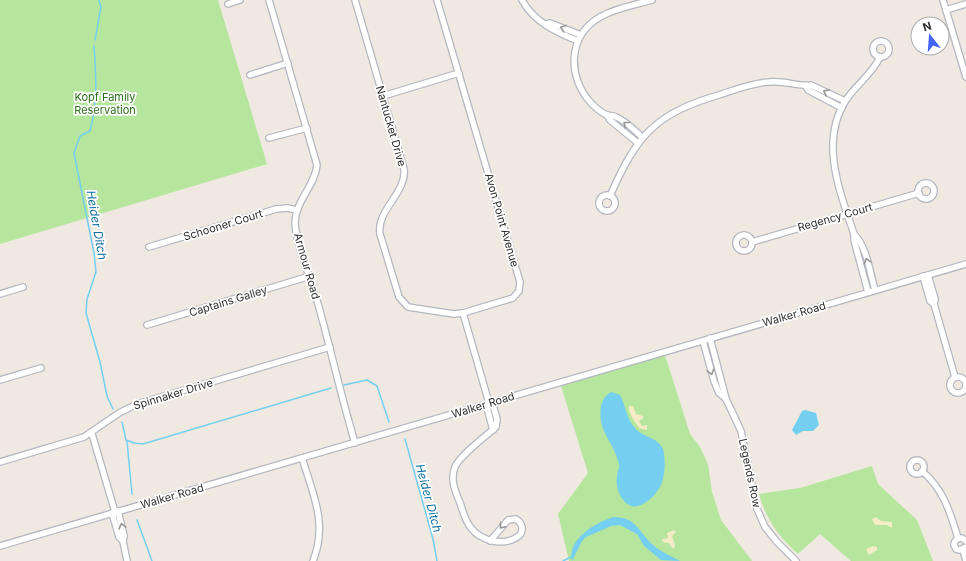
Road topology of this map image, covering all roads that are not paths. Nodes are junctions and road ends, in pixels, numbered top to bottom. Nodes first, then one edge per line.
1 (240, 0) edge
2 (269, 0) edge
3 (355, 0) edge
4 (437, 0) edge
5 (522, 0) edge
6 (652, 0) edge
7 (943, 0) edge
8 (228, 4) dead end
9 (966, 4) edge
10 (946, 10) junction
11 (579, 38) junction
12 (880, 57) dead end
13 (288, 63) junction
14 (459, 73) junction
15 (250, 74) dead end
16 (966, 77) edge
17 (806, 86) junction
18 (383, 96) junction
19 (845, 101) junction
20 (842, 108) junction
21 (607, 115) junction
22 (307, 128) junction
23 (642, 137) junction
24 (270, 138) dead end
25 (638, 143) junction
26 (919, 193) dead end
27 (610, 196) dead end
28 (297, 210) junction
29 (847, 214) junction
30 (854, 234) junction
31 (752, 242) dead end
32 (148, 247) dead end
33 (966, 264) edge
34 (310, 276) junction
35 (926, 276) junction
36 (23, 288) dead end
37 (875, 290) junction
38 (868, 292) junction
39 (0, 294) edge
40 (463, 313) junction
41 (147, 325) dead end
42 (710, 338) junction
43 (703, 341) junction
44 (330, 347) junction
45 (41, 368) dead end
46 (955, 377) junction
47 (0, 380) edge
48 (966, 385) edge
49 (726, 400) junction
50 (489, 403) junction
51 (92, 434) junction
52 (355, 442) junction
53 (302, 458) junction
54 (0, 462) edge
55 (922, 471) dead end
56 (115, 512) junction
57 (958, 538) junction
58 (490, 541) junction
59 (966, 541) edge
60 (0, 546) edge
61 (964, 549) edge
62 (127, 561) edge
63 (313, 561) edge
64 (796, 561) edge
65 (966, 561) edge

1 - 8 street
2 - 13 street, Armour Road
3 - 18 street, Nantucket Drive
4 - 14 street, Avon Point Avenue
5 - 11 street
6 - 11 street
7 - 10 street
9 - 10 street
10 - 16 street
11 - 21 street
12 - 19 street
13 - 15 street
13 - 22 street, Armour Road
14 - 18 street
14 - 40 street, Avon Point Avenue
19 -> 17 street
17 - 20 street
17 - 23 street
18 - 40 street, Nantucket Drive
19 - 20 street
20 - 29 street
23 -> 21 street
21 - 25 street
22 - 24 street
22 - 28 street, Armour Road
23 - 25 street
25 - 27 street
26 - 29 street, Regency Court
28 - 32 street, Schooner Court
28 - 34 street, Armour Road
29 - 30 street
29 - 31 street, Regency Court
37 -> 30 street
30 - 38 street
33 - 35 street, Walker Road
34 - 41 street, Captains Galley
34 - 44 street, Armour Road
35 - 37 street, Walker Road
35 - 46 street
36 - 39 street
37 - 38 street, Walker Road
38 - 42 street, Walker Road
40 - 50 street
42 - 43 street, Walker Road
42 - 49 street, Legends Row
43 -> 49 street, Legends Row
43 - 50 street, Walker Road
44 - 51 street, Spinnaker Drive
44 - 52 street, Armour Road
45 - 47 street
46 - 48 street
46 - 48 street
49 - 64 street, Legends Row
50 - 52 street, Walker Road
50 - 58 street
51 - 54 street, Spinnaker Drive
51 - 56 street
52 - 53 street, Walker Road
53 - 56 street, Walker Road
53 - 63 street
55 - 57 street
56 - 60 street, Walker Road
56 - 62 street
57 - 59 street
57 - 61 street
58 -> 58 street
61 - 65 street

